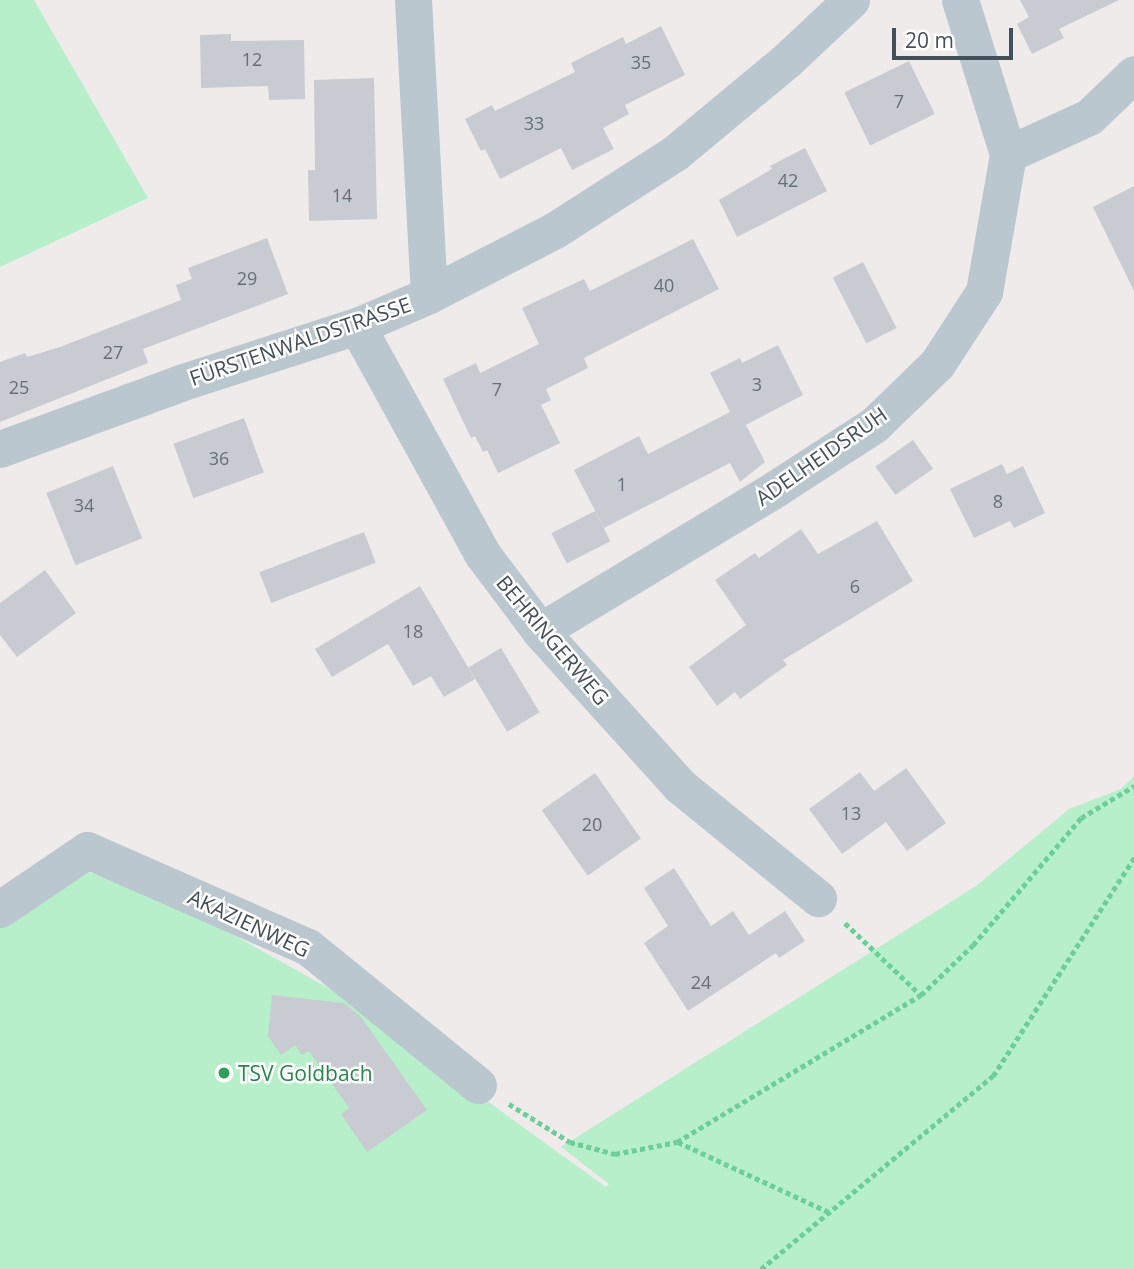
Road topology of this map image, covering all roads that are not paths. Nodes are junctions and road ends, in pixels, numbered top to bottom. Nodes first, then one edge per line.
1 (412, 0) edge
2 (850, 0) edge
3 (960, 0) edge
4 (1134, 74) edge
5 (1008, 154) junction
6 (429, 295) junction
7 (357, 326) junction
8 (0, 449) edge
9 (540, 631) junction
10 (818, 898) road end
11 (0, 909) edge
12 (478, 1085) road end

1 - 6 street
2 - 6 street, FÜRSTENWALDSTRASSE
3 - 5 street, ADELHEIDSRUH
4 - 5 street
5 - 9 street, ADELHEIDSRUH
6 - 7 street, FÜRSTENWALDSTRASSE
7 - 8 street, FÜRSTENWALDSTRASSE
7 - 9 street, BEHRINGERWEG
9 - 10 street, BEHRINGERWEG
11 - 12 street, AKAZIENWEG

